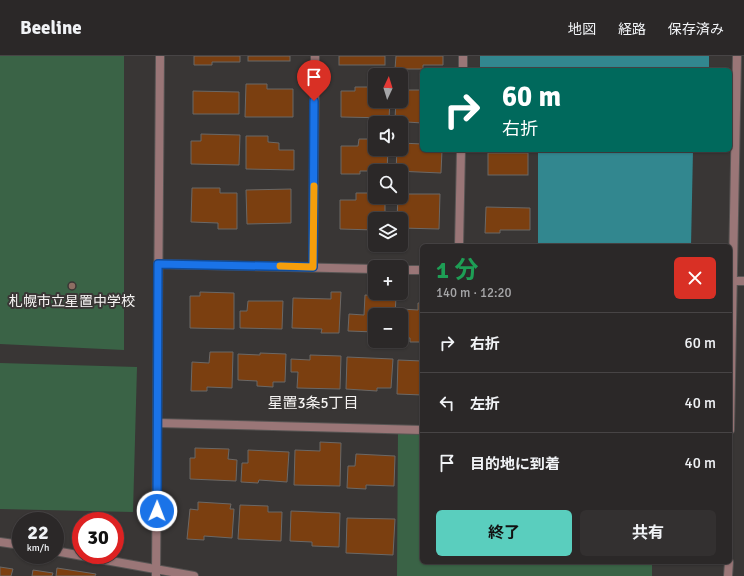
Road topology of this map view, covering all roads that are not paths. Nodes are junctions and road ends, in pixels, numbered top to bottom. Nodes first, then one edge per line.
1 (160, 56) edge
2 (315, 56) edge
3 (463, 56) edge
4 (737, 56) edge
5 (463, 68) edge
6 (461, 152) edge
7 (459, 244) edge
8 (732, 244) edge
9 (158, 264) junction
10 (313, 267) junction
11 (368, 269) edge
12 (408, 270) edge
13 (420, 270) edge
14 (732, 281) edge
15 (744, 281) edge
16 (158, 423) junction
17 (420, 430) edge
18 (0, 542) edge
19 (12, 544) edge
20 (64, 553) edge
21 (729, 564) edge
22 (156, 573) edge
23 (194, 576) edge
24 (728, 576) edge

1 - 9 street
2 - 10 street
3 - 5 street
4 - 8 street
6 - 7 street
9 - 10 street
9 - 16 street
10 - 11 street
12 - 13 street
14 - 15 street
16 - 17 street
16 - 22 street
18 - 19 street
20 - 22 street
21 - 24 street
22 - 23 street

